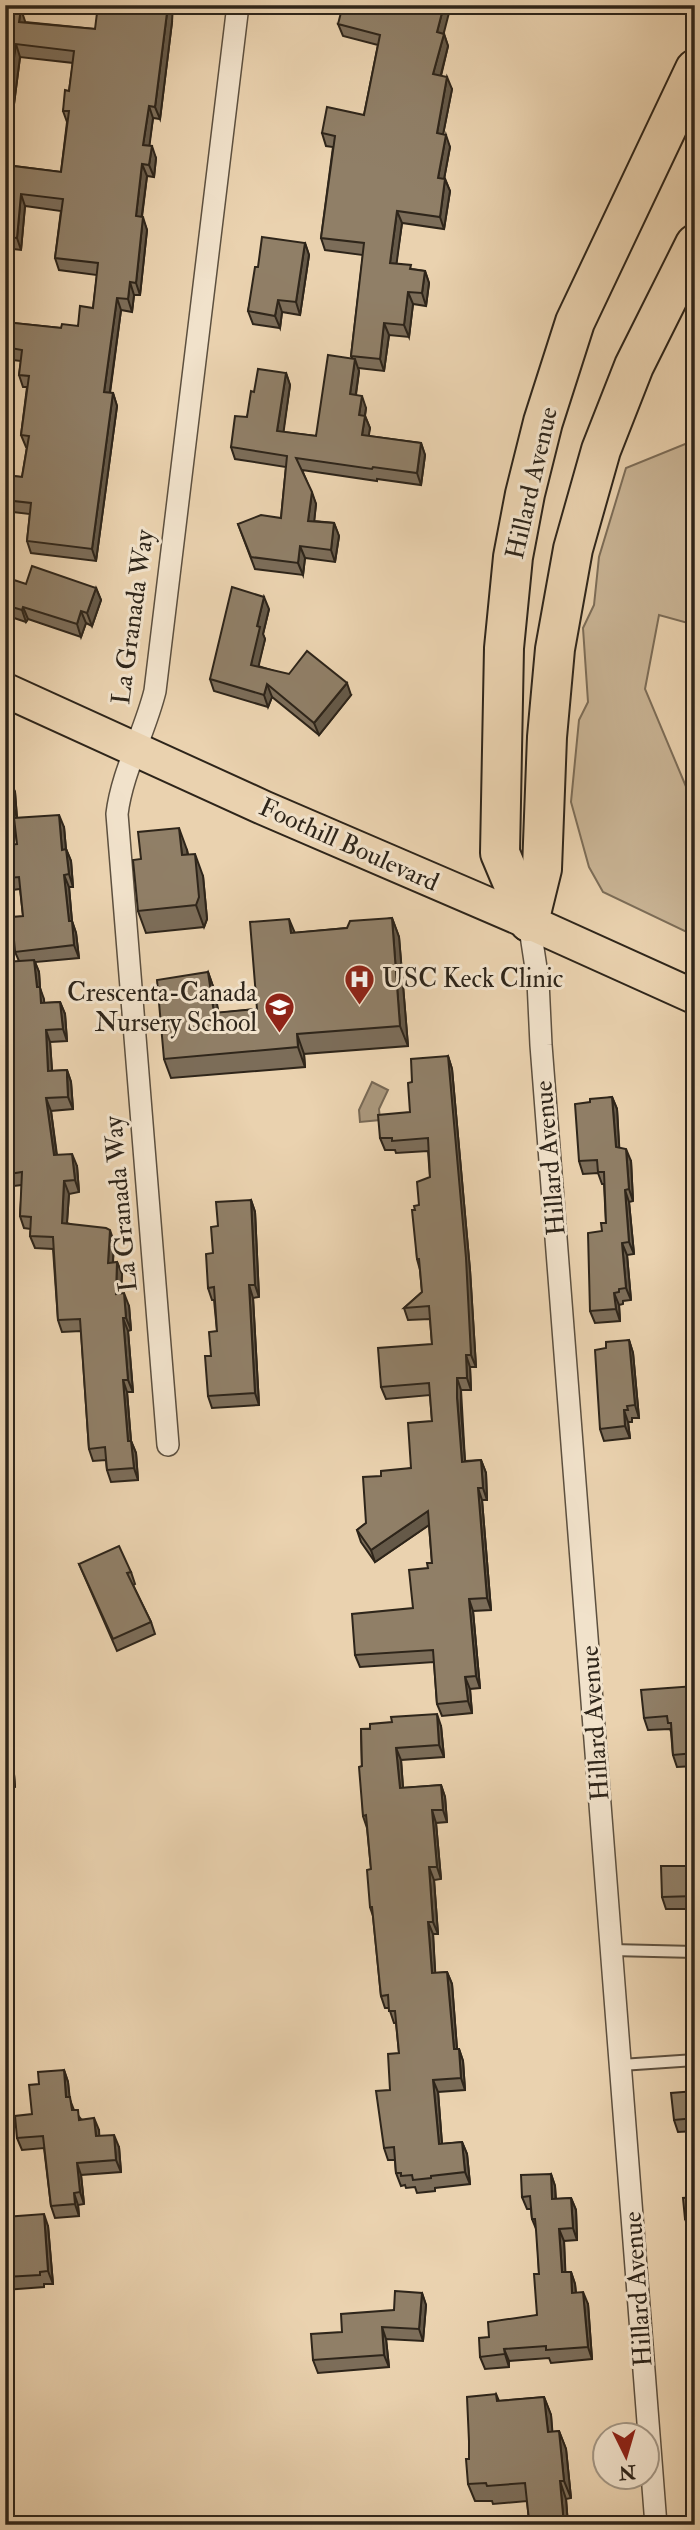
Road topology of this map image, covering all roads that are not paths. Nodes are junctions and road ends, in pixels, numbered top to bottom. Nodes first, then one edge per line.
1 (239, 5) edge
2 (695, 69) edge
3 (695, 244) edge
4 (5, 690) edge
5 (137, 749) junction
6 (529, 922) junction
7 (695, 998) edge
8 (168, 1445) dead end
9 (612, 1950) junction
10 (695, 1952) edge
11 (695, 2060) edge
12 (621, 2065) junction
13 (656, 2525) edge

1 - 5 street, La Granada Way
2 - 6 highway, Hillard Avenue
3 - 6 highway, Hillard Avenue
4 - 5 main road, Foothill Boulevard
5 - 6 main road, Foothill Boulevard
5 - 8 street, La Granada Way
6 - 7 main road, Foothill Boulevard
6 - 9 street, Hillard Avenue
9 - 10 lane
9 - 12 street, Hillard Avenue
11 - 12 lane
12 - 13 street, Hillard Avenue

